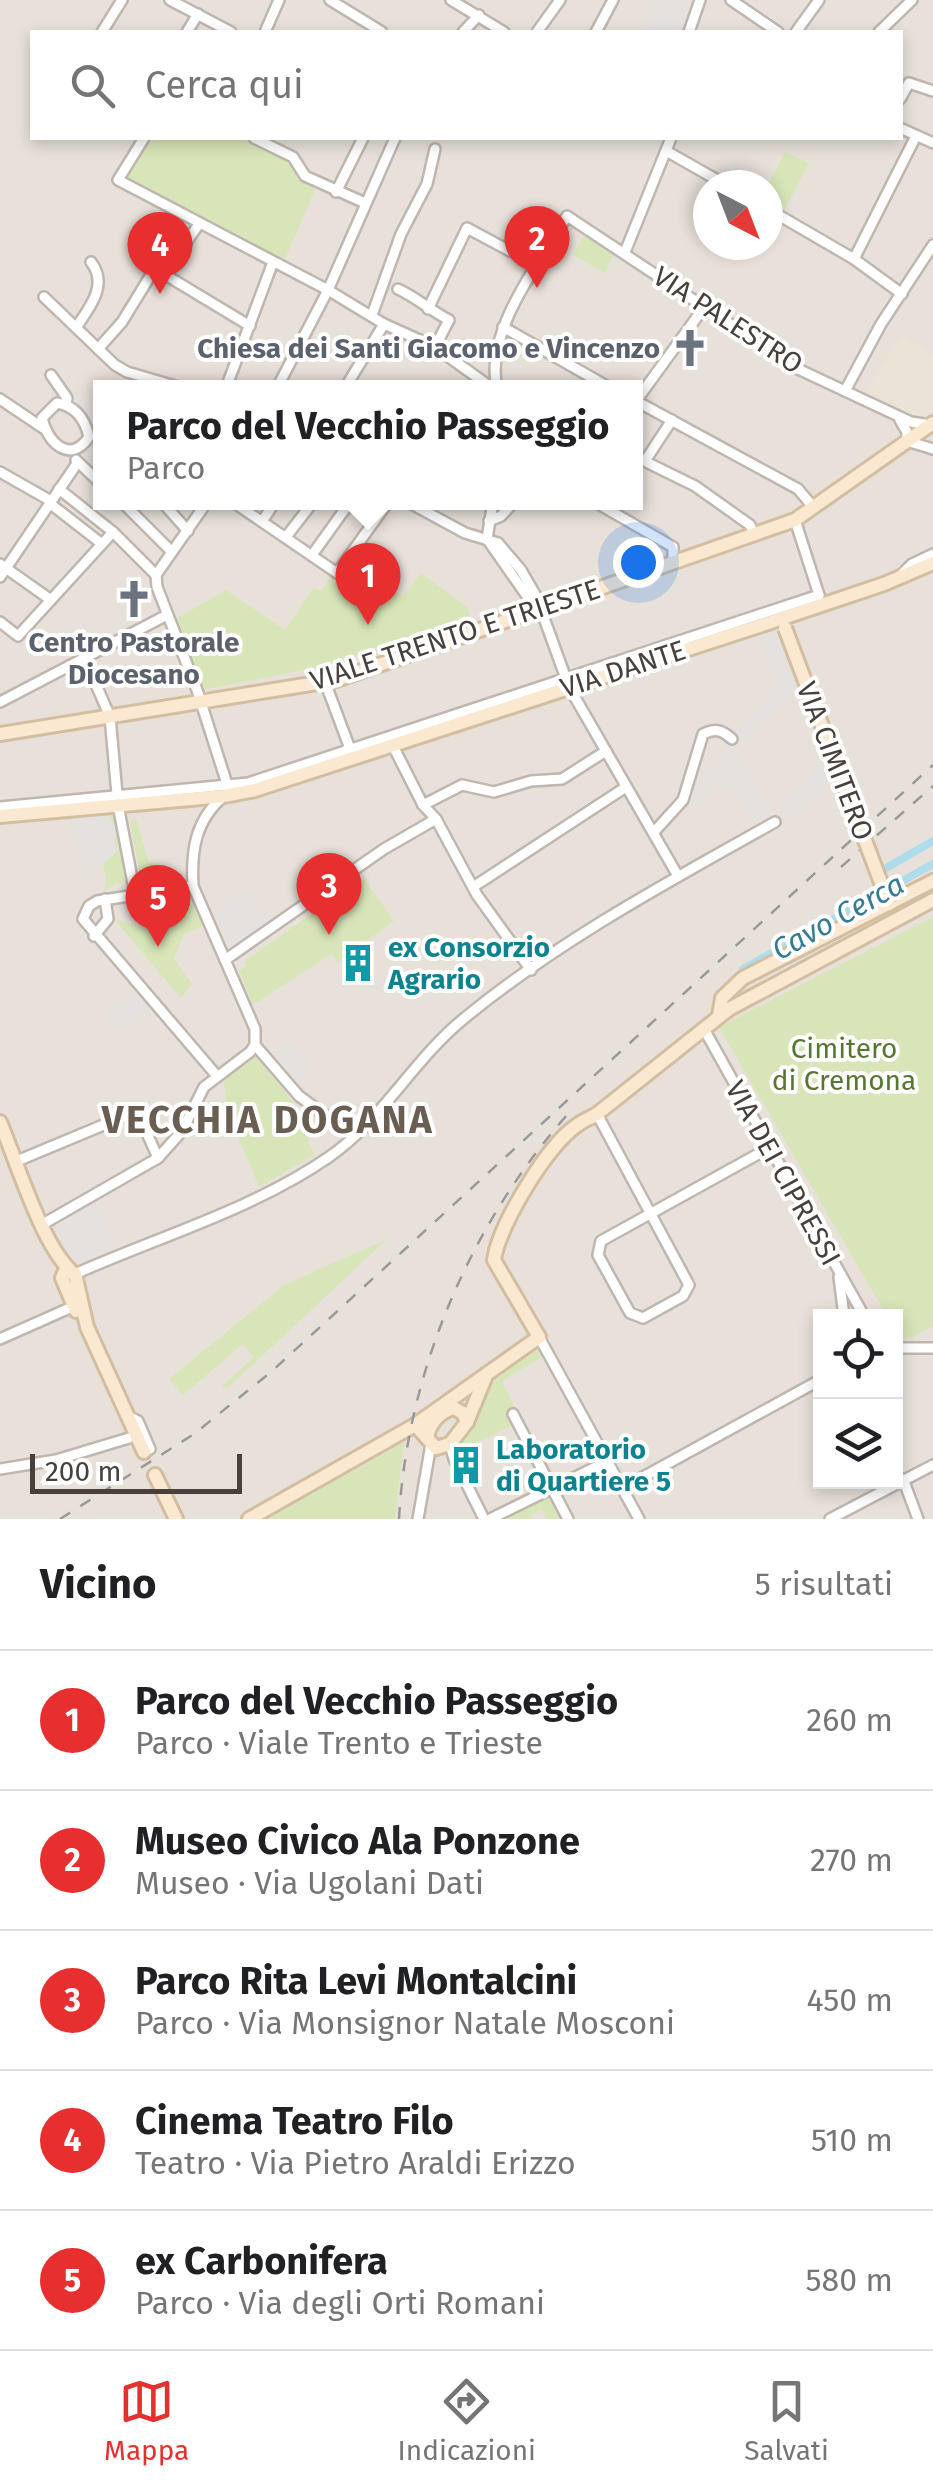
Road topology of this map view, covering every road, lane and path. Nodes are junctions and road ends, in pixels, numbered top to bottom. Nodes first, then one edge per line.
1 (122, 0) edge
2 (170, 0) edge
3 (266, 0) edge
4 (330, 0) edge
5 (451, 0) edge
6 (560, 0) edge
7 (597, 0) edge
8 (700, 0) edge
9 (731, 0) edge
10 (819, 0) edge
11 (912, 0) edge
12 (278, 3) edge
13 (612, 3) edge
14 (194, 8) edge
15 (479, 15) junction
16 (103, 30) edge
17 (228, 30) edge
18 (265, 30) edge
19 (379, 30) edge
20 (465, 30) edge
21 (501, 30) edge
22 (538, 30) edge
23 (597, 30) edge
24 (690, 30) edge
25 (775, 30) edge
26 (797, 30) edge
27 (881, 30) edge
28 (933, 74) edge
29 (930, 89) edge
30 (903, 94) edge
31 (903, 130) edge
32 (916, 136) junction
33 (143, 140) edge
34 (258, 140) edge
35 (362, 140) edge
36 (395, 140) edge
37 (671, 140) edge
38 (933, 143) edge
39 (435, 149) dead end
40 (668, 152) junction
41 (700, 170) edge
42 (336, 192) junction
43 (365, 204) junction
44 (783, 218) edge
45 (198, 224) junction
46 (933, 244) edge
47 (625, 252) junction
48 (155, 256) dead end
49 (525, 258) junction
50 (854, 259) junction
51 (92, 262) dead end
52 (273, 262) junction
53 (159, 271) junction
54 (398, 288) dead end
55 (328, 290) junction
56 (902, 294) junction
57 (44, 297) dead end
58 (705, 306) junction
59 (428, 309) junction
60 (372, 315) junction
61 (384, 324) junction
62 (78, 326) junction
63 (250, 326) junction
64 (503, 327) junction
65 (434, 347) junction
66 (98, 349) junction
67 (51, 376) dead end
68 (154, 380) edge
69 (229, 380) edge
70 (281, 380) edge
71 (353, 380) edge
72 (483, 380) edge
73 (496, 380) edge
74 (596, 380) edge
75 (643, 391) edge
76 (845, 391) junction
77 (0, 399) edge
78 (66, 404) junction
79 (643, 405) edge
80 (894, 414) junction
81 (672, 420) junction
82 (932, 424) edge
83 (44, 429) junction
84 (89, 437) junction
85 (93, 441) edge
86 (907, 441) junction
87 (63, 448) junction
88 (933, 449) edge
89 (643, 455) edge
90 (643, 460) edge
91 (78, 462) junction
92 (0, 472) edge
93 (93, 476) edge
94 (59, 490) junction
95 (51, 501) junction
96 (814, 508) junction
97 (130, 510) edge
98 (169, 510) edge
99 (202, 510) edge
100 (247, 510) edge
101 (270, 510) edge
102 (307, 510) edge
103 (344, 510) edge
104 (382, 510) edge
105 (423, 510) edge
106 (491, 510) edge
107 (507, 510) edge
108 (609, 510) edge
109 (263, 520) junction
110 (795, 520) junction
111 (489, 522) junction
112 (188, 530) junction
113 (113, 532) junction
114 (754, 534) junction
115 (286, 537) junction
116 (487, 539) junction
117 (102, 544) junction
118 (172, 552) junction
119 (933, 554) edge
120 (312, 555) junction
121 (672, 562) junction
122 (933, 563) edge
123 (2, 570) edge
124 (156, 574) junction
125 (897, 579) junction
126 (52, 600) junction
127 (817, 601) junction
128 (540, 606) junction
129 (168, 615) junction
130 (781, 618) junction
131 (0, 622) edge
132 (85, 660) junction
133 (330, 681) junction
134 (567, 682) junction
135 (0, 702) edge
136 (200, 704) junction
137 (470, 716) junction
138 (110, 717) junction
139 (415, 730) junction
140 (430, 733) junction
141 (0, 734) edge
142 (732, 740) dead end
143 (393, 746) junction
144 (358, 748) junction
145 (606, 751) junction
146 (346, 752) junction
147 (327, 758) junction
148 (316, 771) junction
149 (626, 787) junction
150 (226, 792) junction
151 (70, 801) junction
152 (118, 801) junction
153 (423, 806) junction
154 (0, 807) edge
155 (57, 811) junction
156 (0, 816) edge
157 (436, 819) junction
158 (775, 822) dead end
159 (654, 832) junction
160 (678, 876) junction
161 (933, 881) edge
162 (193, 886) junction
163 (473, 887) junction
164 (135, 894) junction
165 (105, 900) junction
166 (933, 900) edge
167 (888, 904) junction
168 (94, 936) junction
169 (225, 960) junction
170 (531, 970) junction
171 (719, 1016) junction
172 (704, 1029) junction
173 (255, 1045) junction
174 (217, 1076) junction
175 (597, 1114) junction
176 (0, 1122) edge
177 (354, 1136) junction
178 (770, 1148) junction
179 (158, 1158) junction
180 (17, 1161) junction
181 (651, 1214) junction
182 (43, 1224) junction
183 (69, 1273) junction
184 (839, 1275) junction
185 (76, 1309) junction
186 (843, 1309) edge
187 (860, 1309) edge
188 (539, 1337) junction
189 (0, 1339) edge
190 (903, 1348) edge
191 (933, 1348) edge
192 (486, 1375) junction
193 (813, 1384) edge
194 (446, 1410) junction
195 (513, 1414) dead end
196 (467, 1422) junction
197 (416, 1425) junction
198 (129, 1438) dead end
199 (436, 1444) junction
200 (147, 1450) dead end
201 (608, 1461) junction
202 (933, 1465) edge
203 (0, 1469) edge
204 (155, 1475) dead end
205 (903, 1479) edge
206 (903, 1482) edge
207 (623, 1488) junction
208 (553, 1489) junction
209 (866, 1489) edge
210 (884, 1489) edge
211 (867, 1498) junction
212 (176, 1519) edge
213 (249, 1519) edge
214 (418, 1519) edge
215 (487, 1519) edge
216 (568, 1519) edge
217 (639, 1519) edge
218 (830, 1519) edge
219 (918, 1519) edge

1 - 16 street
2 - 14 street
3 - 12 street
4 - 19 street
5 - 15 street
6 - 22 street
7 - 13 street
8 - 24 street
9 - 25 street
10 - 26 street
11 - 27 street
12 - 18 street
13 - 23 street
14 - 17 street
15 - 20 street
15 - 21 street
28 - 29 street
29 - 30 street
31 - 32 street
32 - 38 street
32 - 50 street
33 - 45 street
34 - 42 street
35 - 42 street
36 - 43 street
37 - 40 street
39 - 60 street
40 - 41 street
40 - 47 street
42 - 43 street
43 - 55 street
44 - 50 street
45 - 52 street
45 - 53 street
46 - 56 street
47 - 49 street, VIA PALESTRO
47 - 58 street, VIA PALESTRO
48 - 53 street
49 - 59 street
49 - 64 street
50 - 56 street
51 - 62 street
52 - 55 street
52 - 63 street
53 - 63 street
53 - 66 street
54 - 59 street
55 - 60 street
55 - 70 street
56 - 76 street
57 - 62 street
58 - 75 street
58 - 76 street, VIA PALESTRO
59 - 65 street
60 - 61 street
61 - 65 street
61 - 71 street
62 - 66 street
63 - 69 street
64 - 73 street
64 - 74 street
65 - 72 street
66 - 68 street
67 - 78 street
76 - 80 street, VIA PALESTRO
77 - 83 street
78 - 83 street
78 - 84 street
79 - 81 street
80 - 82 street, VIA PALESTRO
80 - 86 street
81 - 89 street
81 - 96 street
82 - 86 main road, VIALE TRENTO E TRIESTE
83 - 87 street
84 - 85 street
84 - 87 street
86 - 88 street
86 - 96 main road, VIALE TRENTO E TRIESTE
87 - 91 street
90 - 114 street
91 - 93 street
91 - 94 street
92 - 95 street
94 - 95 street
94 - 113 street
95 - 117 street
95 - 123 street
96 - 110 main road, VIALE TRENTO E TRIESTE
97 - 118 street
98 - 112 street
99 - 112 street
100 - 109 street
101 - 109 street
102 - 115 street
103 - 120 street
104 - 120 street
105 - 116 street
106 - 111 street
107 - 111 street
108 - 121 street
109 - 115 street
110 - 114 main road, VIALE TRENTO E TRIESTE
110 - 127 street
111 - 116 street
112 - 118 street
113 - 117 street
113 - 124 street
114 - 121 main road, VIALE TRENTO E TRIESTE
115 - 120 street
116 - 128 street
117 - 126 street
118 - 124 street
119 - 125 street, VIA DANTE
121 - 128 main road, VIALE TRENTO E TRIESTE
122 - 125 main road, VIA DANTE
123 - 126 street
124 - 129 street
125 - 127 main road, VIA DANTE
126 - 131 street
127 - 130 main road, VIA DANTE
128 - 133 main road, VIALE TRENTO E TRIESTE
128 - 134 street
129 - 132 street
129 - 136 street
130 - 134 main road, VIA DANTE
130 - 167 main road, VIA CIMITERO, bridge
132 - 135 street
132 - 138 street
133 - 136 main road, VIALE TRENTO E TRIESTE
133 - 144 street
133 - 146 street
134 - 137 main road, VIA DANTE
134 - 145 street
136 - 138 main road, VIALE TRENTO E TRIESTE
136 - 150 street
137 - 139 street, VIA DANTE
137 - 140 main road, VIA DANTE
138 - 141 main road, VIALE TRENTO E TRIESTE
138 - 152 street
139 - 140 street, VIA DANTE
139 - 144 street, VIA DANTE
140 - 143 main road, VIA DANTE
142 - 159 street
143 - 148 main road, VIA DANTE
143 - 153 street
144 - 146 street, VIA DANTE
145 - 149 street
145 - 153 street
146 - 147 street, VIA DANTE
147 - 148 street
147 - 150 street, VIA DANTE
148 - 150 main road, VIA DANTE
149 - 159 street
149 - 163 street
150 - 152 main road, VIA DANTE
150 - 162 street
151 - 152 street, VIA DANTE
151 - 154 street, VIA DANTE
151 - 155 street
152 - 155 main road, VIA DANTE
152 - 164 street
153 - 157 street
155 - 156 main road, VIA DANTE
157 - 163 street
157 - 169 street
158 - 160 street
159 - 160 street
160 - 170 street
161 - 167 main road
162 - 164 street
162 - 169 street
163 - 170 street
164 - 165 street
165 - 168 street
165 - 168 street
166 - 171 main road
167 - 171 main road
168 - 174 street
169 - 173 street
170 - 177 street
171 - 172 main road
172 - 175 main road
172 - 178 street, VIA DEI CIPRESSI
173 - 174 street
173 - 177 street
174 - 179 street
175 - 181 street
175 - 188 main road
176 - 180 main road
177 - 183 street
178 - 181 street
178 - 184 street, VIA DEI CIPRESSI
179 - 180 street
179 - 182 street
180 - 182 main road
181 - 181 street
182 - 183 main road
183 - 185 main road
184 - 186 street
184 - 187 street, VIA DEI CIPRESSI
185 - 189 street
185 - 200 main road
188 - 192 main road
188 - 201 street
190 - 191 street
192 - 194 main road
192 - 196 main road
192 - 197 main road
193 - 207 street
194 - 196 main road
194 - 199 main road
195 - 208 street
196 - 199 main road
197 - 199 main road
197 - 213 main road
198 - 203 street
199 - 214 street
199 - 215 street
201 - 207 street
201 - 208 street
202 - 205 street
204 - 212 main road
206 - 219 street
207 - 217 street
208 - 215 street
208 - 216 street
209 - 211 street
210 - 211 street
211 - 218 street

